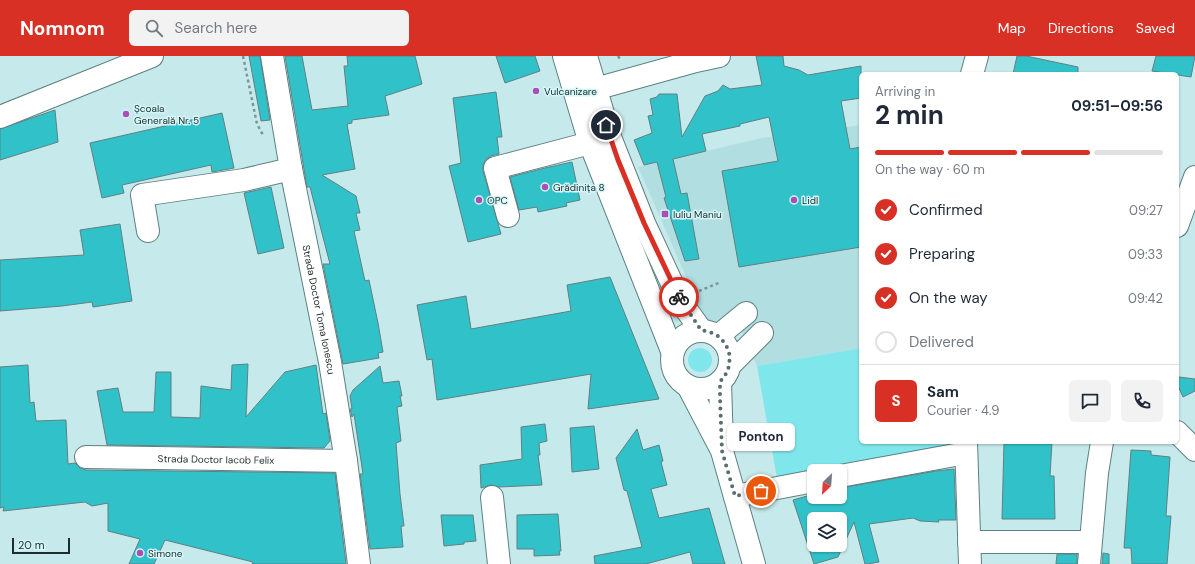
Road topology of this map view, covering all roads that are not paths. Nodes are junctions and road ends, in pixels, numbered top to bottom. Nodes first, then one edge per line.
1 (152, 56) edge
2 (272, 56) edge
3 (564, 56) edge
4 (719, 56) edge
5 (977, 56) edge
6 (590, 60) edge
7 (973, 72) edge
8 (595, 89) junction
9 (0, 117) edge
10 (590, 143) junction
11 (291, 169) junction
12 (1195, 177) edge
13 (508, 216) dead end
14 (1179, 221) edge
15 (148, 231) dead end
16 (746, 313) dead end
17 (710, 333) junction
18 (762, 333) dead end
19 (672, 351) junction
20 (725, 374) junction
21 (688, 386) junction
22 (1179, 434) edge
23 (1102, 444) edge
24 (966, 448) edge
25 (1195, 450) edge
26 (722, 451) junction
27 (86, 457) dead end
28 (346, 462) junction
29 (847, 474) edge
30 (807, 482) edge
31 (735, 496) junction
32 (492, 497) dead end
33 (969, 542) junction
34 (1090, 542) junction
35 (359, 564) edge
36 (499, 564) edge
37 (754, 564) edge
38 (970, 564) edge
39 (1088, 564) edge

1 - 9 street
2 - 11 street, Strada Doctor Toma Ionescu
3 - 10 street
4 - 8 street
5 - 7 street
6 - 8 street
8 - 17 street
10 - 13 street
10 - 19 street
11 - 15 street
11 - 28 street, Strada Doctor Toma Ionescu
12 - 14 street
16 - 17 street
17 - 19 street
17 - 20 street
18 - 20 street
19 - 21 street
20 - 21 street
20 - 26 street
21 - 26 street
22 - 25 street
23 - 34 street
24 - 29 street
24 - 33 street
26 - 31 street
27 - 28 street, Strada Doctor Iacob Felix
28 - 35 street, Strada Doctor Toma Ionescu
30 - 31 street
31 - 37 street
32 - 36 street
33 - 34 street
33 - 38 street
34 - 39 street

